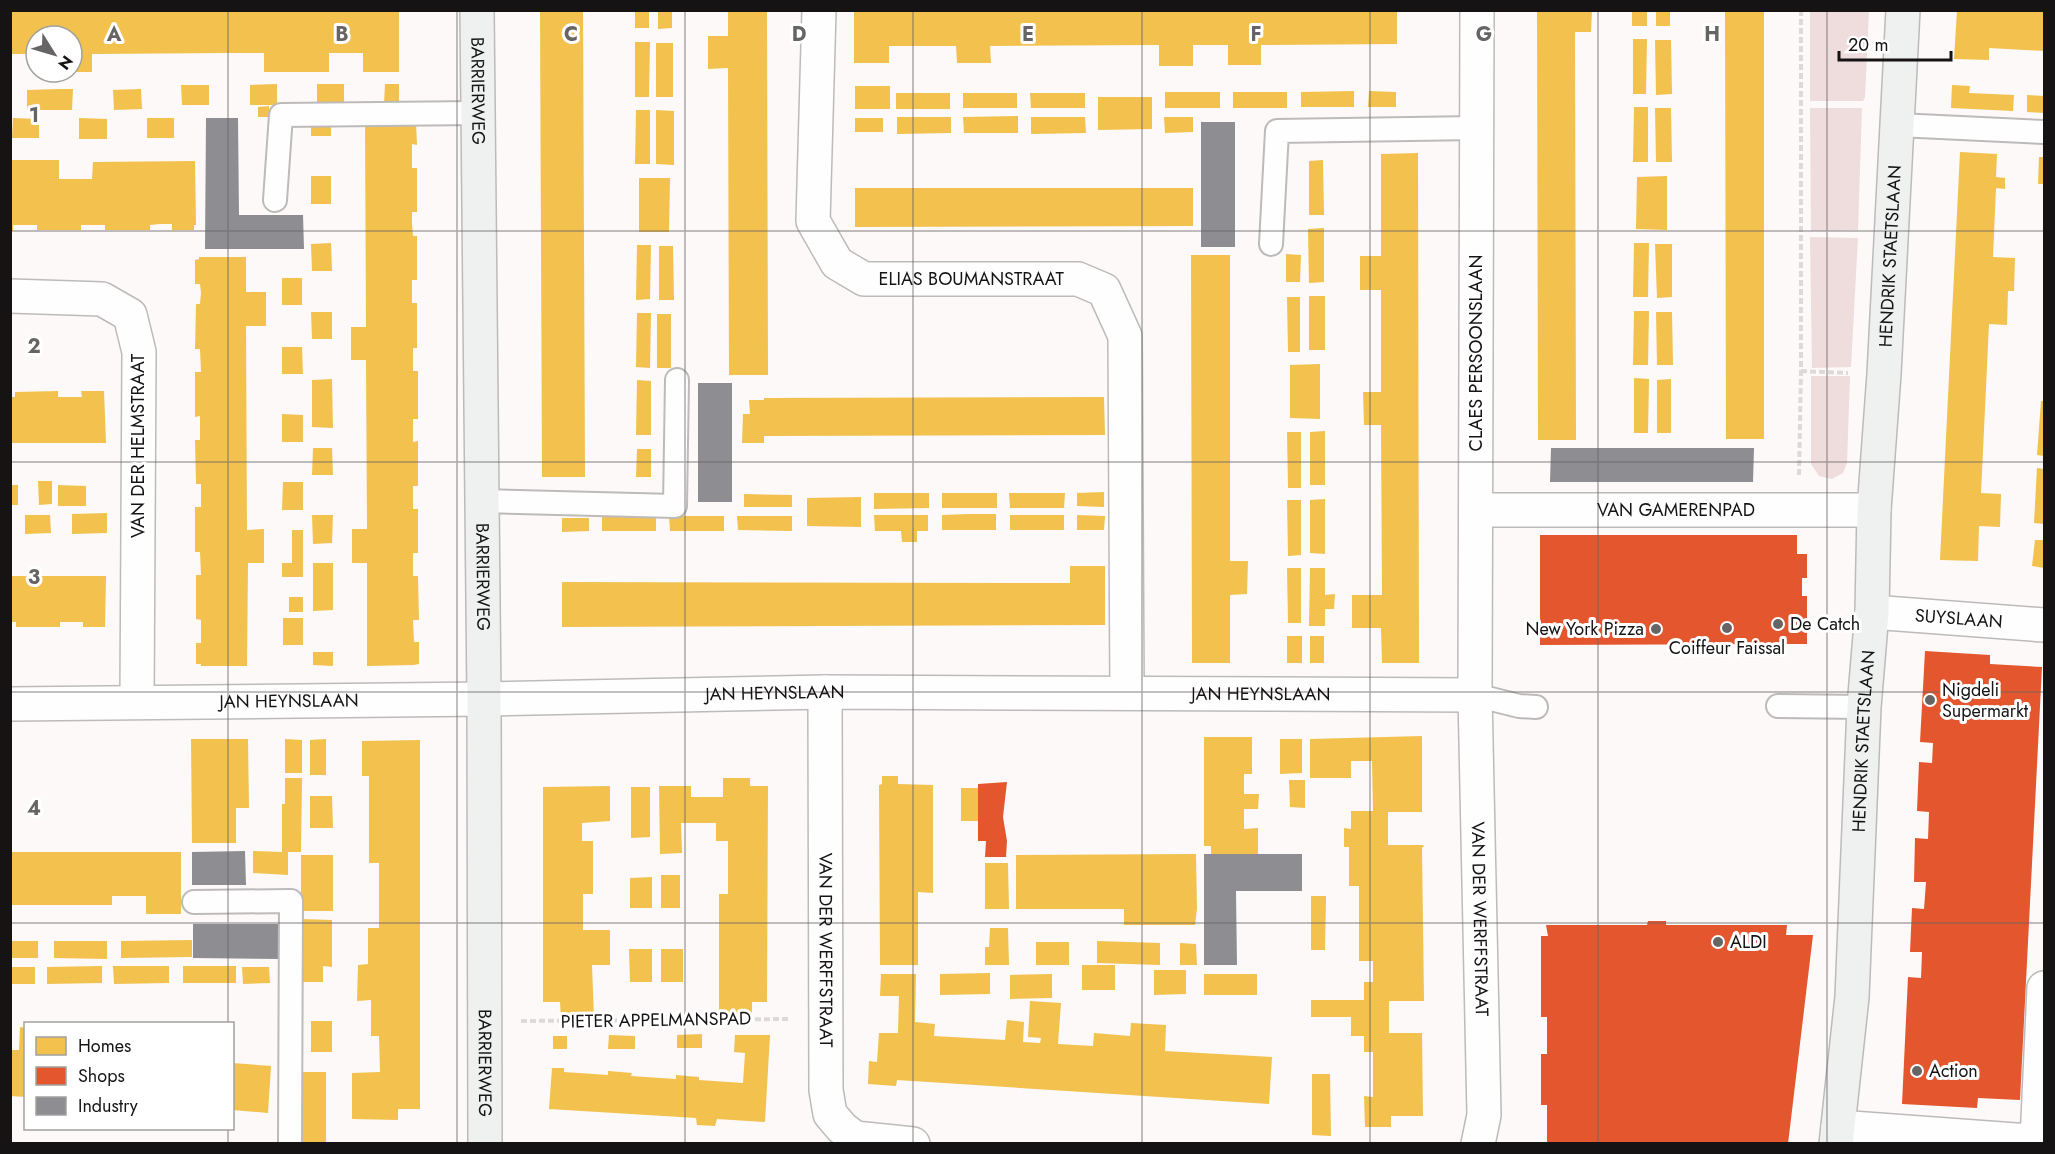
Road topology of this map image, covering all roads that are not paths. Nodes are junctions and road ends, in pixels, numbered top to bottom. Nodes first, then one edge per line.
1 (477, 10) edge
2 (819, 10) edge
3 (1477, 10) edge
4 (1903, 10) edge
5 (478, 113) junction
6 (1898, 125) junction
7 (1477, 128) junction
8 (2044, 132) edge
9 (275, 200) dead end
10 (1271, 244) dead end
11 (10, 296) edge
12 (677, 380) dead end
13 (482, 501) junction
14 (1476, 510) junction
15 (1874, 510) junction
16 (1872, 612) junction
17 (2044, 625) edge
18 (825, 692) junction
19 (1127, 693) junction
20 (1475, 694) junction
21 (484, 699) junction
22 (137, 702) junction
23 (10, 704) edge
24 (1778, 706) dead end
25 (1536, 707) dead end
26 (1864, 707) junction
27 (194, 902) dead end
28 (2044, 988) edge
29 (1837, 1135) edge
30 (2041, 1142) edge
31 (290, 1143) edge
32 (485, 1143) edge
33 (913, 1143) edge
34 (1478, 1143) edge

1 - 5 street, BARRIERWEG
2 - 19 street, ELIAS BOUMANSTRAAT
3 - 7 street, CLAES PERSOONSLAAN
4 - 6 street, HENDRIK STAETSLAAN
5 - 9 lane
5 - 13 street, BARRIERWEG
6 - 8 lane
6 - 15 street, HENDRIK STAETSLAAN
7 - 10 lane
7 - 14 street, CLAES PERSOONSLAAN
11 - 22 street, VAN DER HELMSTRAAT
12 - 13 lane
13 - 21 street, BARRIERWEG
14 - 15 street, VAN GAMERENPAD
14 - 20 street, CLAES PERSOONSLAAN
15 - 16 street, HENDRIK STAETSLAAN
16 - 17 street, SUYSLAAN
16 - 26 street, HENDRIK STAETSLAAN
18 - 19 street, JAN HEYNSLAAN
18 - 21 street, JAN HEYNSLAAN
18 - 33 street, VAN DER WERFFSTRAAT
19 - 20 street, JAN HEYNSLAAN
20 - 25 lane, JAN HEYNSLAAN
20 - 34 street, VAN DER WERFFSTRAAT
21 - 22 street, JAN HEYNSLAAN
21 - 32 street, BARRIERWEG
22 - 23 street, JAN HEYNSLAAN
24 - 26 lane
26 - 29 street, HENDRIK STAETSLAAN
27 - 31 lane
28 - 30 street
29 - 30 street

